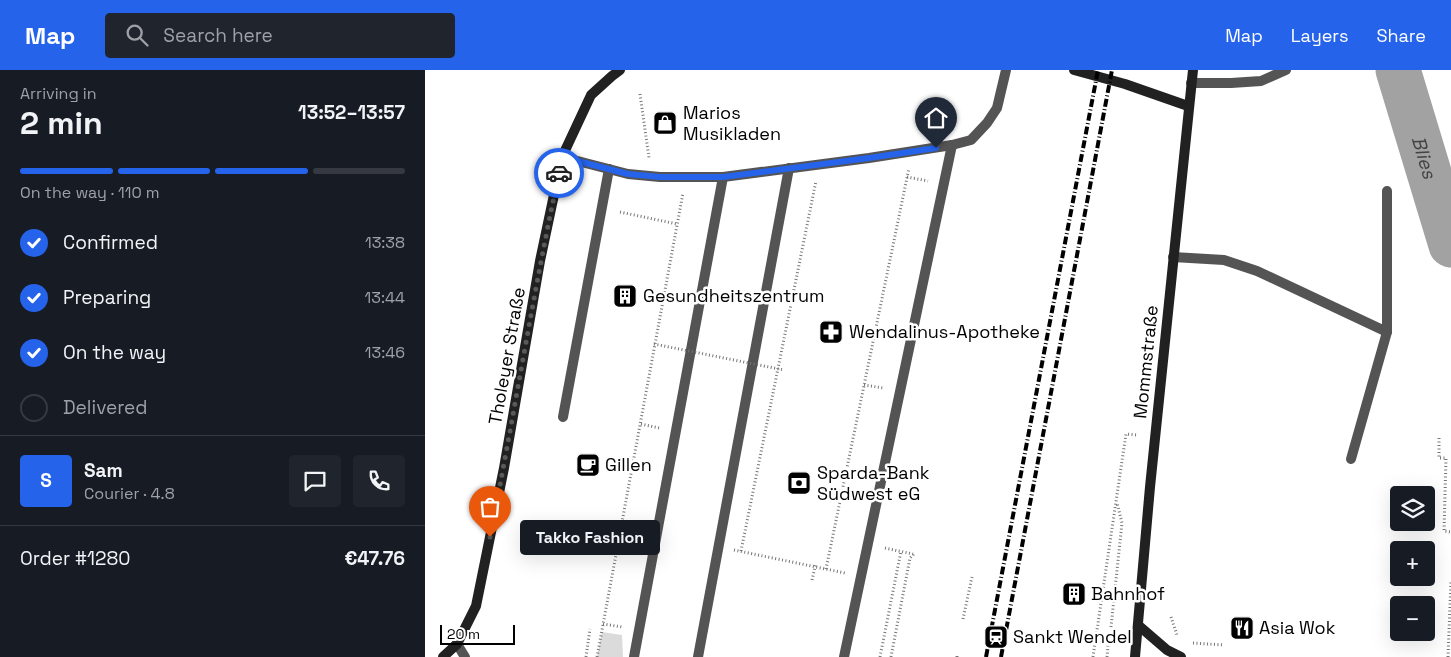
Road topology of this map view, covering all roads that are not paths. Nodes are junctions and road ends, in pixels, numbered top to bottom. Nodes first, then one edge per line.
1 (621, 70) edge
2 (1006, 70) edge
3 (1074, 70) edge
4 (1193, 70) edge
5 (1285, 70) edge
6 (1191, 83) junction
7 (1188, 106) junction
8 (952, 144) junction
9 (562, 157) junction
10 (789, 168) junction
11 (609, 170) junction
12 (723, 177) junction
13 (1387, 191) dead end
14 (1173, 257) junction
15 (1387, 332) junction
16 (563, 417) dead end
17 (1351, 459) dead end
18 (1138, 625) junction
19 (457, 644) junction
20 (443, 657) edge
21 (465, 657) edge
22 (634, 657) edge
23 (697, 657) edge
24 (844, 657) edge
25 (1135, 657) edge
26 (1181, 657) edge

1 - 9 main road, Tholeyer Straße
2 - 8 street
3 - 7 main road
4 - 6 main road, Mommstraße
5 - 6 street
6 - 7 main road, Mommstraße
7 - 14 main road, Mommstraße
8 - 10 street
8 - 24 street
9 - 11 street
9 - 19 main road, Tholeyer Straße
10 - 12 street
10 - 23 street
11 - 12 street
11 - 16 street
12 - 22 street
13 - 15 street
14 - 15 street
14 - 18 main road, Mommstraße
15 - 17 street
18 - 25 main road, Mommstraße
18 - 26 main road
19 - 20 main road, Tholeyer Straße
19 - 21 street

